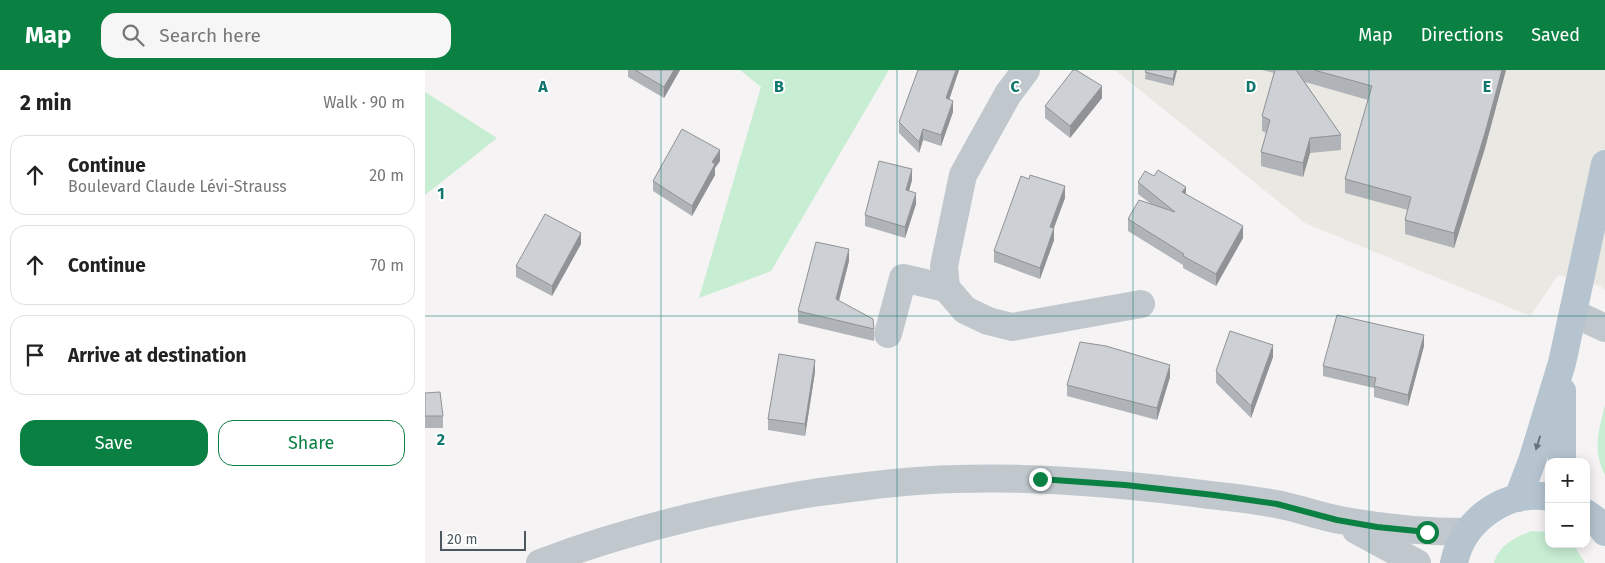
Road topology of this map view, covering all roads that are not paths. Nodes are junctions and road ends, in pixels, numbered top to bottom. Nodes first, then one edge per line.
1 (1027, 70) edge
2 (1605, 164) edge
3 (946, 288) junction
4 (1141, 304) dead end
5 (1573, 314) junction
6 (1605, 328) edge
7 (888, 334) dead end
8 (1563, 363) junction
9 (1562, 458) edge
10 (1545, 497) edge
11 (1517, 498) junction
12 (1590, 516) edge
13 (1337, 520) junction
14 (1467, 532) junction
15 (1605, 532) edge
16 (540, 563) edge
17 (1417, 563) edge
18 (1454, 563) edge

1 - 3 street
2 - 5 main road
3 - 4 street
3 - 7 street
5 - 6 street
5 - 8 main road
8 - 9 main road
8 -> 11 main road
10 - 11 main road
11 - 14 main road
12 - 15 main road
13 - 14 street
13 - 16 street
13 - 17 street
14 - 18 main road

